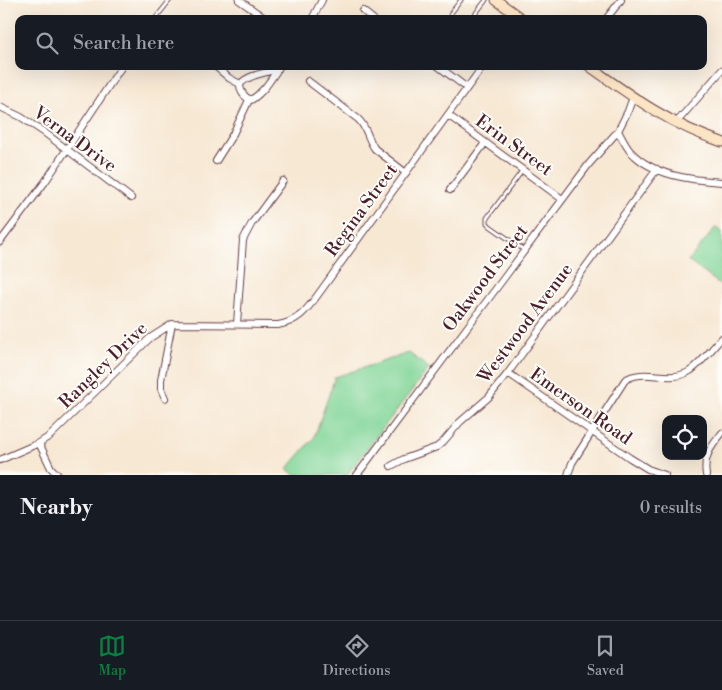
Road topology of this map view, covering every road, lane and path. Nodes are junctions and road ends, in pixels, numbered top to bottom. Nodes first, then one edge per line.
1 (170, 0) edge
2 (239, 0) edge
3 (322, 0) edge
4 (461, 0) edge
5 (486, 0) edge
6 (496, 0) edge
7 (621, 0) edge
8 (363, 11) dead end
9 (158, 15) edge
10 (260, 15) edge
11 (314, 15) edge
12 (368, 15) edge
13 (450, 15) edge
14 (475, 15) edge
15 (516, 15) edge
16 (609, 15) edge
17 (119, 70) edge
18 (220, 70) edge
19 (271, 70) edge
20 (277, 70) edge
21 (443, 70) edge
22 (480, 70) edge
23 (594, 70) edge
24 (722, 70) edge
25 (308, 81) dead end
26 (240, 84) junction
27 (467, 88) junction
28 (633, 98) junction
29 (249, 100) junction
30 (0, 107) edge
31 (448, 115) junction
32 (676, 123) junction
33 (618, 131) junction
34 (722, 142) edge
35 (485, 143) junction
36 (66, 150) junction
37 (216, 160) dead end
38 (657, 169) junction
39 (522, 171) junction
40 (406, 173) junction
41 (283, 181) dead end
42 (722, 182) edge
43 (450, 190) dead end
44 (131, 198) dead end
45 (562, 199) junction
46 (0, 242) edge
47 (524, 250) junction
48 (172, 324) junction
49 (237, 324) junction
50 (722, 338) edge
51 (508, 374) junction
52 (165, 398) dead end
53 (592, 432) junction
54 (722, 433) edge
55 (39, 443) junction
56 (0, 460) edge
57 (392, 466) dead end
58 (58, 475) edge
59 (357, 475) edge
60 (568, 475) edge
61 (665, 475) edge
62 (706, 475) edge

1 - 9 lane
2 - 10 street
3 - 11 street
4 - 13 lane
5 - 14 lane
6 - 15 street
7 - 16 street
8 - 12 street
17 - 36 street
18 - 26 street
19 - 26 street
20 - 29 street
21 - 27 street
22 - 27 street, Regina Street
23 - 28 street
24 - 32 street
25 - 40 street
26 - 29 street
27 - 31 street, Regina Street
28 - 32 street
28 - 33 street, Oakwood Street
29 - 37 street
30 - 36 street, Verna Drive
31 - 35 street, Erin Street
31 - 40 street, Regina Street
32 - 34 street
33 - 38 street
33 - 45 street, Oakwood Street
35 - 39 street, Erin Street
35 - 43 street
36 - 44 street, Verna Drive
36 - 46 street
38 - 42 street
38 - 51 street, Westwood Avenue
39 - 45 street, Erin Street
39 - 47 lane
40 - 49 street, Regina Street
41 - 49 street
45 - 47 street, Oakwood Street
47 - 59 street, Oakwood Street
48 - 49 street, Rangley Drive
48 - 52 street
48 - 55 street, Rangley Drive
50 - 53 street
51 - 53 street, Emerson Road
51 - 57 street, Westwood Avenue
53 - 60 street
53 - 61 street, Emerson Road
54 - 62 street
55 - 56 street, Rangley Drive
55 - 58 street

